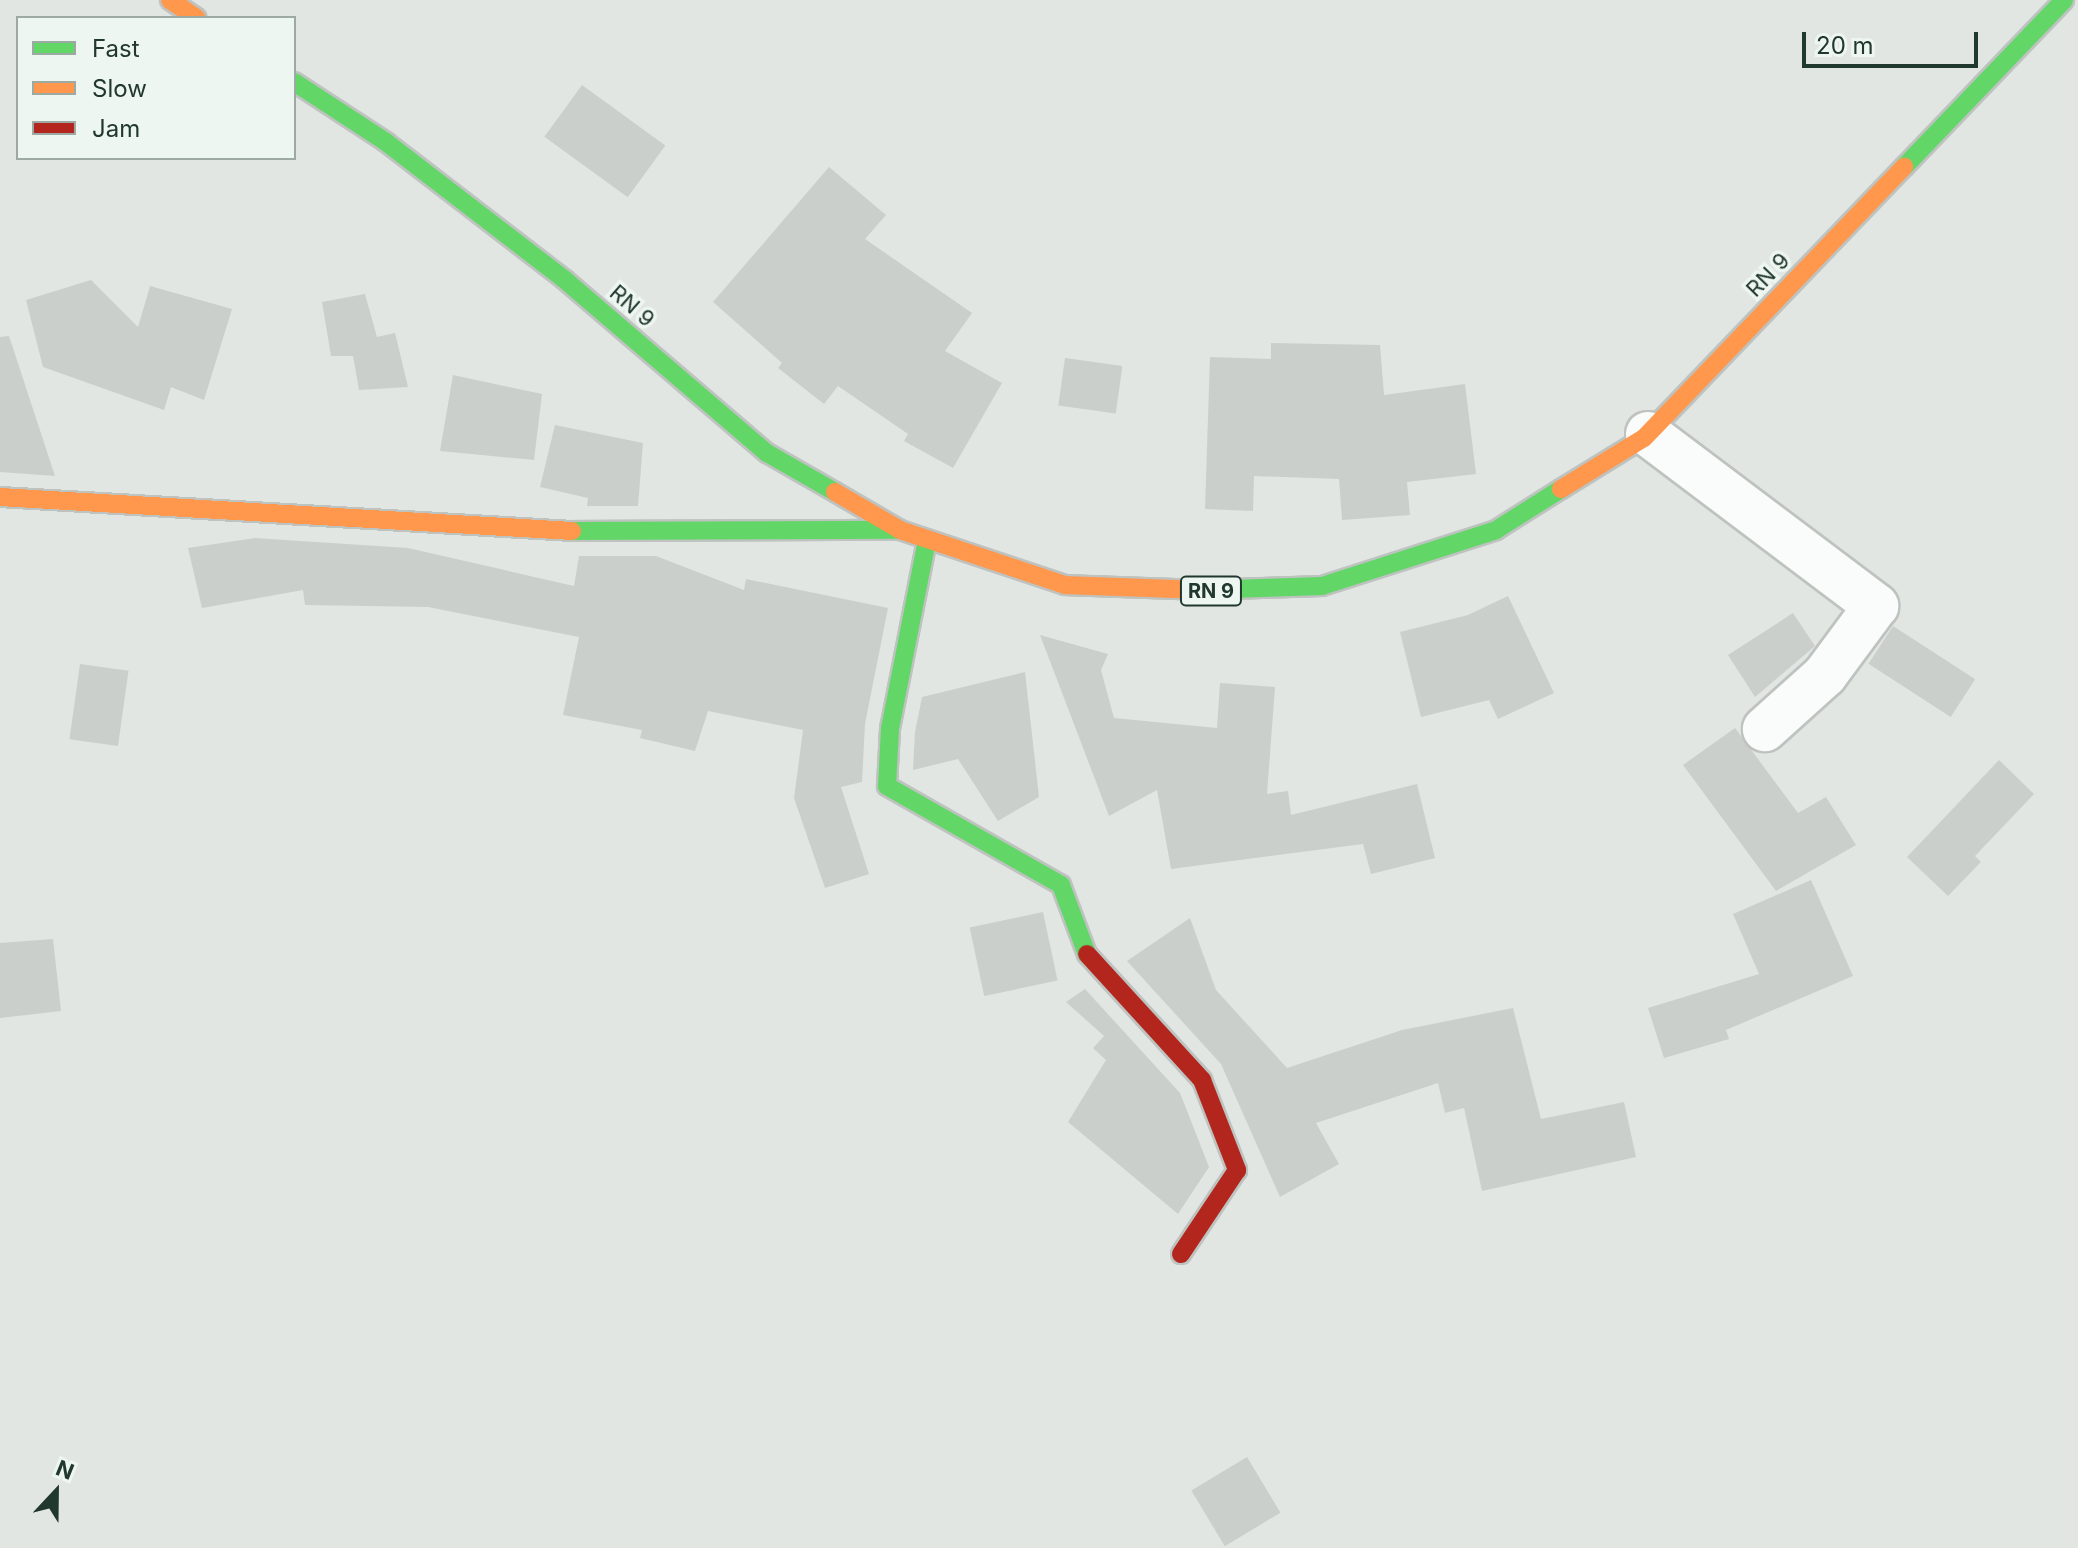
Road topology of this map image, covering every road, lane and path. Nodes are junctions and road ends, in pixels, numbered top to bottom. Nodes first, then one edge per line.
1 (170, 0) edge
2 (2064, 0) edge
3 (194, 16) edge
4 (296, 83) edge
5 (1648, 434) junction
6 (0, 497) edge
7 (900, 530) junction
8 (927, 540) junction
9 (1765, 729) dead end
10 (1181, 1254) dead end

1 - 3 main road
2 - 5 main road, RN 9 / RN 9
4 - 7 main road, RN 9 / RN 9
5 - 8 main road, RN 9 / RN 9
5 - 9 street
6 - 7 main road
7 - 8 main road, RN 9 / RN 9
8 - 10 main road

